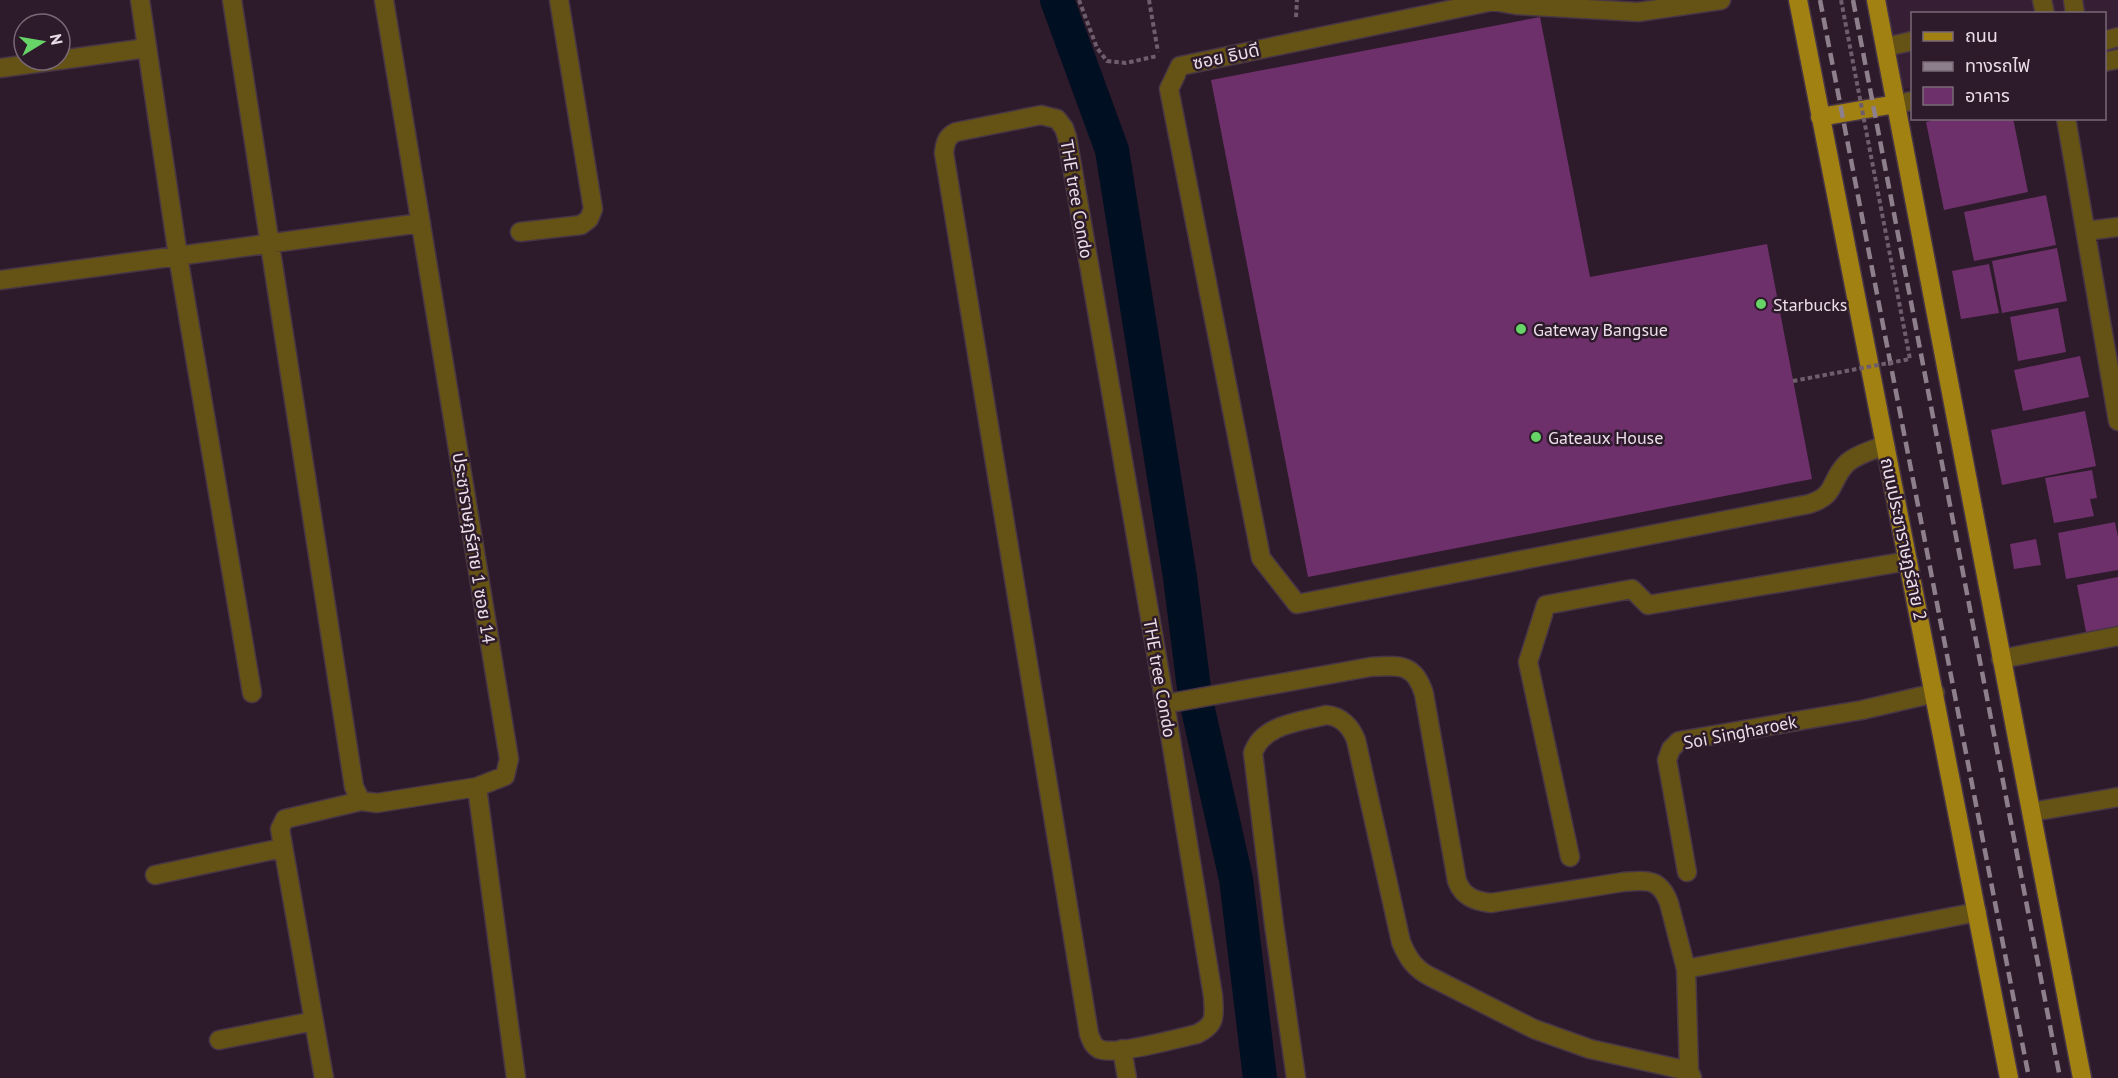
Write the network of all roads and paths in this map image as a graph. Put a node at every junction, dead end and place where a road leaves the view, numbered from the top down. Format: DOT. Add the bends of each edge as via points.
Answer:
graph roads {
  1 [pos="140,0"];
  2 [pos="232,0"];
  3 [pos="384,0"];
  4 [pos="560,0"];
  5 [pos="1149,0"];
  6 [pos="1721,0"];
  7 [pos="1798,0"];
  8 [pos="1841,0"];
  9 [pos="1876,0"];
  10 [pos="1911,42"];
  11 [pos="1886,47"];
  12 [pos="147,48"];
  13 [pos="1159,56"];
  14 [pos="72,58"];
  15 [pos="1904,103"];
  16 [pos="1820,117"];
  17 [pos="2066,120"];
  18 [pos="421,223"];
  19 [pos="2118,227"];
  20 [pos="2086,231"];
  21 [pos="520,232"];
  22 [pos="270,244"];
  23 [pos="178,256"];
  24 [pos="0,280"];
  25 [pos="1793,381"];
  26 [pos="2118,421"];
  27 [pos="1885,445"];
  28 [pos="1908,561"];
  29 [pos="2118,636"];
  30 [pos="2001,659"];
  31 [pos="252,693"];
  32 [pos="1935,693"];
  33 [pos="1165,704"];
  34 [pos="477,787"];
  35 [pos="2118,797"];
  36 [pos="361,801"];
  37 [pos="2032,812"];
  38 [pos="282,848"];
  39 [pos="1570,856"];
  40 [pos="1687,872"];
  41 [pos="155,875"];
  42 [pos="1977,912"];
  43 [pos="1686,969"];
  44 [pos="314,1021"];
  45 [pos="219,1040"];
  46 [pos="1122,1049"];
  47 [pos="1691,1075"];
  48 [pos="324,1078"];
  49 [pos="516,1078"];
  50 [pos="1127,1078"];
  51 [pos="1296,1078"];
  52 [pos="2009,1078"];
  53 [pos="2082,1078"];
  1 -- 12 [label="street"];
  2 -- 22 [label="street"];
  3 -- 18 [label="street, ประชาราษฎร์สาย 1 ซอย 14"];
  4 -- 21 [label="street" via="592,210 581,225"];
  5 -- 13 [label="path"];
  6 -- 27 [label="street, ซอย ธิบดี" via="1638,12 1493,1 1180,66 1169,89 1261,558 1297,604 1809,504 1828,495 1846,464"];
  7 -- 16 [label="main road, ถนนประชาราษฎร์สาย 2"];
  8 -- 25 [label="path, bridge" via="1910,359"];
  9 -- 11 [label="main road"];
  10 -- 11 [label="street"];
  11 -- 15 [label="main road"];
  12 -- 14 [label="street"];
  12 -- 23 [label="street"];
  15 -- 16 [label="main road"];
  15 -- 30 [label="main road"];
  16 -- 27 [label="main road, ถนนประชาราษฎร์สาย 2"];
  17 -- 20 [label="street"];
  18 -- 22 [label="street"];
  18 -- 34 [label="street, ประชาราษฎร์สาย 1 ซอย 14" via="509,759 505,776"];
  19 -- 20 [label="street"];
  20 -- 26 [label="street"];
  22 -- 23 [label="street"];
  22 -- 36 [label="street" via="352,775"];
  23 -- 24 [label="street"];
  23 -- 31 [label="street"];
  27 -- 28 [label="main road, ถนนประชาราษฎร์สาย 2"];
  28 -- 32 [label="main road, ถนนประชาราษฎร์สาย 2"];
  28 -- 39 [label="street" via="1648,605 1632,589 1546,605 1528,662"];
  29 -- 30 [label="street"];
  30 -- 37 [label="main road"];
  32 -- 40 [label="street, Soi Singharoek" via="1862,710 1679,741 1667,760"];
  32 -- 42 [label="main road, ถนนประชาราษฎร์สาย 2"];
  33 -- 43 [label="street" via="1370,667 1388,665 1410,670 1420,680 1425,694 1457,881 1465,894 1491,903 1623,882 1654,882 1670,903"];
  33 -- 46 [label="street, THE tree Condo" via="1214,1015 1211,1026 1197,1034"];
  33 -- 46 [label="street, THE tree Condo" via="1064,128 1057,119 1041,115 950,134 944,153 1089,1034 1098,1048"];
  34 -- 36 [label="street" via="376,803"];
  34 -- 49 [label="street"];
  35 -- 37 [label="street"];
  36 -- 38 [label="street" via="285,819 280,829"];
  37 -- 53 [label="main road"];
  38 -- 41 [label="street"];
  38 -- 44 [label="street"];
  42 -- 43 [label="street"];
  42 -- 52 [label="main road, ถนนประชาราษฎร์สาย 2"];
  43 -- 47 [label="street"];
  44 -- 45 [label="street"];
  44 -- 48 [label="street"];
  46 -- 50 [label="street"];
  47 -- 51 [label="street" via="1590,1049 1534,1029 1412,964 1401,942 1356,740 1348,724 1326,715 1264,734 1253,753"];
}
